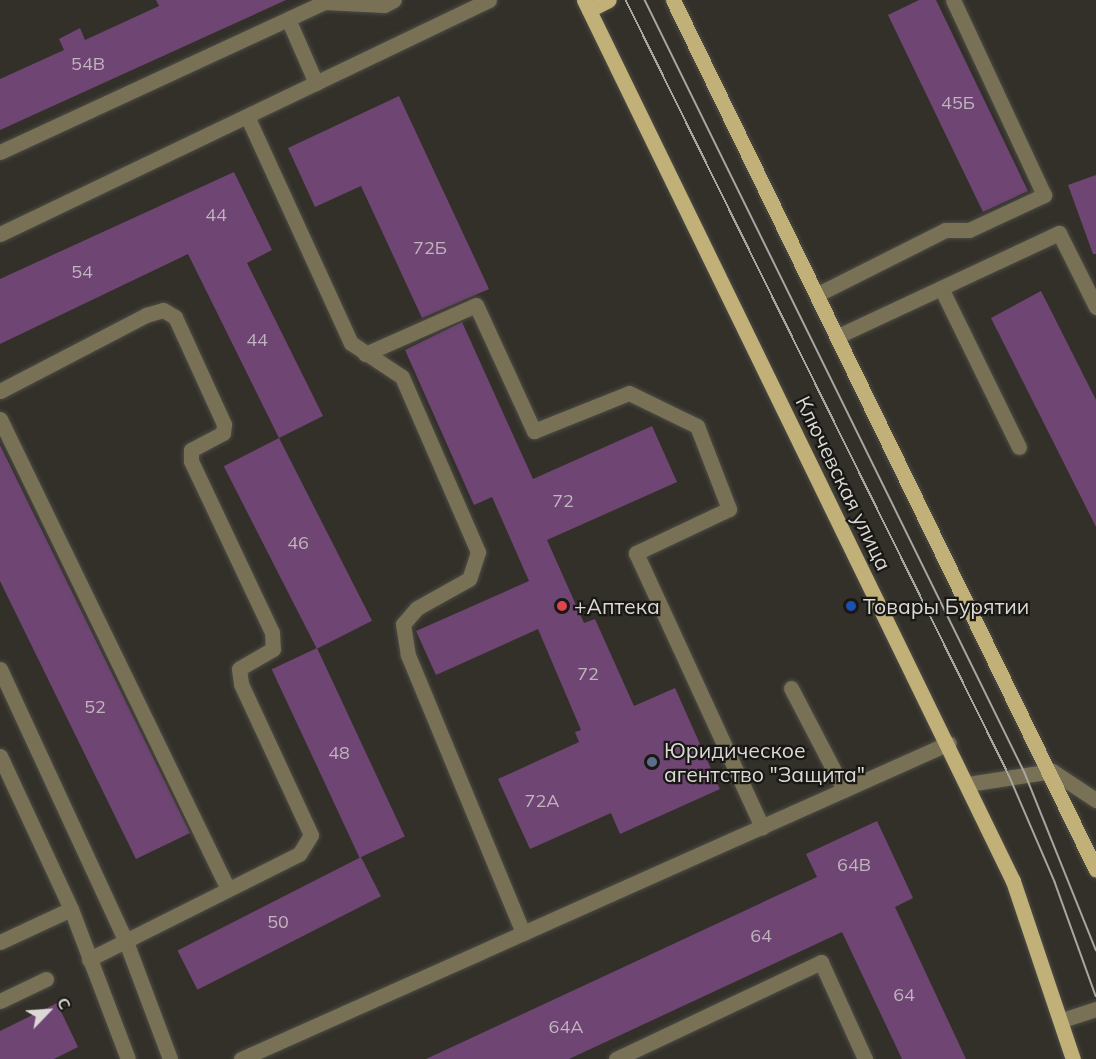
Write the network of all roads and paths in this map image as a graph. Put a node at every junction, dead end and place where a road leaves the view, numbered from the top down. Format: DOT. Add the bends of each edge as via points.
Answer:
graph roads {
  1 [pos="394,0"];
  2 [pos="489,0"];
  3 [pos="609,0"];
  4 [pos="673,0"];
  5 [pos="953,0"];
  6 [pos="587,5"];
  7 [pos="288,19"];
  8 [pos="316,82"];
  9 [pos="247,116"];
  10 [pos="0,152"];
  11 [pos="0,234"];
  12 [pos="941,288"];
  13 [pos="818,294"];
  14 [pos="1096,307"];
  15 [pos="838,336"];
  16 [pos="365,354"];
  17 [pos="0,391"];
  18 [pos="0,418"];
  19 [pos="1019,447"];
  20 [pos="0,669"];
  21 [pos="791,688"];
  22 [pos="5,691"];
  23 [pos="949,743"];
  24 [pos="0,756"];
  25 [pos="1052,771"];
  26 [pos="968,784"];
  27 [pos="844,790"];
  28 [pos="1096,800"];
  29 [pos="762,826"];
  30 [pos="1096,870"];
  31 [pos="228,889"];
  32 [pos="71,909"];
  33 [pos="523,933"];
  34 [pos="125,939"];
  35 [pos="0,942"];
  36 [pos="88,959"];
  37 [pos="46,979"];
  38 [pos="0,1001"];
  39 [pos="1096,1009"];
  40 [pos="1062,1020"];
  41 [pos="128,1059"];
  42 [pos="170,1059"];
  43 [pos="241,1059"];
  44 [pos="616,1059"];
  45 [pos="865,1059"];
  46 [pos="1073,1059"];
  1 -- 7 [label="street" via="384,5 324,2"];
  2 -- 8 [label="street"];
  3 -- 6 [label="main road"];
  4 -- 13 [label="main road"];
  5 -- 13 [label="street" via="1044,195 969,230 945,230"];
  6 -- 23 [label="main road, Ключевская улица"];
  7 -- 8 [label="street"];
  7 -- 10 [label="street"];
  8 -- 9 [label="street"];
  9 -- 11 [label="street"];
  9 -- 16 [label="street" via="351,343"];
  12 -- 14 [label="street" via="1059,232"];
  12 -- 15 [label="street"];
  12 -- 19 [label="street"];
  13 -- 15 [label="main road"];
  15 -- 25 [label="main road"];
  16 -- 29 [label="street" via="476,305 534,431 629,393 697,426 729,509 636,553"];
  16 -- 33 [label="street" via="402,377 478,552 469,579 417,608 403,624 408,655"];
  17 -- 31 [label="street" via="146,315 164,310 175,318 195,360 224,424 223,433 191,450 191,461 272,632 273,649 239,669 241,684 311,835 299,854"];
  18 -- 31 [label="street"];
  20 -- 22 [label="street"];
  21 -- 27 [label="street"];
  22 -- 34 [label="street"];
  23 -- 26 [label="main road, Ключевская улица"];
  23 -- 27 [label="street"];
  24 -- 32 [label="street"];
  25 -- 26 [label="street"];
  25 -- 28 [label="street"];
  25 -- 30 [label="main road"];
  26 -- 40 [label="main road, Ключевская улица" via="1013,880"];
  27 -- 29 [label="street"];
  29 -- 33 [label="street"];
  31 -- 34 [label="street"];
  32 -- 35 [label="street"];
  32 -- 36 [label="street"];
  33 -- 43 [label="street"];
  34 -- 36 [label="street"];
  34 -- 42 [label="street"];
  36 -- 41 [label="street"];
  37 -- 38 [label="street"];
  39 -- 40 [label="street"];
  40 -- 46 [label="main road, Ключевская улица"];
  44 -- 45 [label="street" via="821,962"];
}
